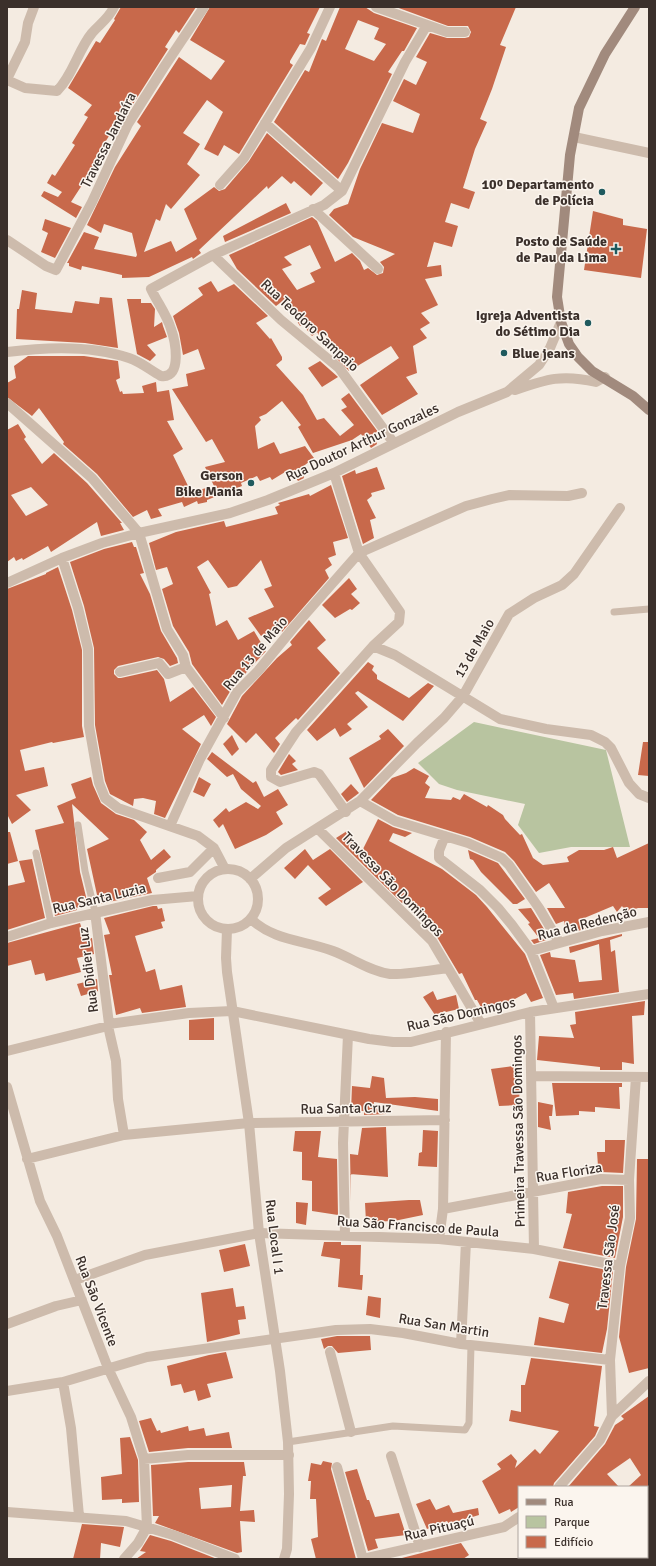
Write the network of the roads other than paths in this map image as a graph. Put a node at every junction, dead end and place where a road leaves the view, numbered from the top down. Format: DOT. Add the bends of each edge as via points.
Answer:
graph roads {
  1 [pos="34,7"];
  2 [pos="114,7"];
  3 [pos="204,7"];
  4 [pos="330,7"];
  5 [pos="376,7"];
  6 [pos="635,7"];
  7 [pos="427,25"];
  8 [pos="465,32"];
  9 [pos="7,80"];
  10 [pos="265,123"];
  11 [pos="574,137"];
  12 [pos="649,153"];
  13 [pos="220,185"];
  14 [pos="342,191"];
  15 [pos="313,209"];
  16 [pos="7,240"];
  17 [pos="213,255"];
  18 [pos="378,269"];
  19 [pos="561,322"];
  20 [pos="7,352"];
  21 [pos="605,377"];
  22 [pos="507,392"];
  23 [pos="7,403"];
  24 [pos="649,410"];
  25 [pos="393,442"];
  26 [pos="334,473"];
  27 [pos="582,493"];
  28 [pos="620,508"];
  29 [pos="139,533"];
  30 [pos="359,553"];
  31 [pos="62,558"];
  32 [pos="7,582"];
  33 [pos="649,609"];
  34 [pos="614,612"];
  35 [pos="373,646"];
  36 [pos="186,667"];
  37 [pos="120,672"];
  38 [pos="462,696"];
  39 [pos="224,718"];
  40 [pos="649,798"];
  41 [pos="360,801"];
  42 [pos="346,812"];
  43 [pos="78,825"];
  44 [pos="170,826"];
  45 [pos="318,829"];
  46 [pos="445,836"];
  47 [pos="214,848"];
  48 [pos="36,853"];
  49 [pos="225,870"];
  50 [pos="158,878"];
  51 [pos="250,879"];
  52 [pos="198,896"];
  53 [pos="95,912"];
  54 [pos="251,919"];
  55 [pos="649,922"];
  56 [pos="51,923"];
  57 [pos="227,929"];
  58 [pos="7,936"];
  59 [pos="559,942"];
  60 [pos="531,951"];
  61 [pos="448,968"];
  62 [pos="649,994"];
  63 [pos="554,1008"];
  64 [pos="232,1011"];
  65 [pos="530,1012"];
  66 [pos="481,1024"];
  67 [pos="109,1025"];
  68 [pos="446,1032"];
  69 [pos="348,1035"];
  70 [pos="7,1051"];
  71 [pos="531,1076"];
  72 [pos="636,1077"];
  73 [pos="649,1077"];
  74 [pos="7,1087"];
  75 [pos="445,1120"];
  76 [pos="343,1122"];
  77 [pos="249,1123"];
  78 [pos="124,1135"];
  79 [pos="27,1159"];
  80 [pos="629,1180"];
  81 [pos="533,1192"];
  82 [pos="443,1209"];
  83 [pos="259,1233"];
  84 [pos="345,1235"];
  85 [pos="439,1239"];
  86 [pos="466,1242"];
  87 [pos="534,1250"];
  88 [pos="620,1266"];
  89 [pos="75,1280"];
  90 [pos="82,1300"];
  91 [pos="7,1324"];
  92 [pos="275,1339"];
  93 [pos="466,1344"];
  94 [pos="330,1352"];
  95 [pos="610,1360"];
  96 [pos="108,1368"];
  97 [pos="649,1381"];
  98 [pos="63,1382"];
  99 [pos="7,1391"];
  100 [pos="612,1416"];
  101 [pos="351,1432"];
  102 [pos="288,1442"];
  103 [pos="288,1455"];
  104 [pos="392,1456"];
  105 [pos="144,1459"];
  106 [pos="337,1467"];
  107 [pos="560,1486"];
  108 [pos="7,1512"];
  109 [pos="79,1516"];
  110 [pos="518,1518"];
  111 [pos="147,1527"];
  112 [pos="420,1547"];
  113 [pos="287,1549"];
  114 [pos="403,1555"];
  115 [pos="124,1559"];
  116 [pos="235,1559"];
  117 [pos="284,1559"];
  118 [pos="289,1559"];
  119 [pos="363,1559"];
  1 -- 9 [label="street" via="25,42"];
  2 -- 9 [label="street" via="103,24 92,34 57,91 25,88"];
  3 -- 16 [label="street, Travessa Jandaíra" via="128,124 92,202 56,270"];
  4 -- 10 [label="street" via="311,48"];
  5 -- 7 [label="street"];
  6 -- 11 [label="main road" via="605,54 585,94"];
  7 -- 8 [label="street" via="447,32"];
  7 -- 14 [label="street" via="402,68"];
  10 -- 13 [label="street" via="244,158"];
  10 -- 14 [label="street"];
  11 -- 12 [label="street"];
  11 -- 19 [label="main road" via="558,270 557,297"];
  14 -- 15 [label="street" via="324,205"];
  15 -- 17 [label="street"];
  15 -- 18 [label="street"];
  17 -- 20 [label="street" via="151,289 171,328 176,349 174,369 167,376 113,353 64,349"];
  17 -- 25 [label="street, Rua Teodoro Sampaio" via="280,320 339,368"];
  19 -- 21 [label="main road" via="578,357 592,372"];
  19 -- 22 [label="street, Rua Doutor Arthur Gonzales" via="550,348 539,365"];
  21 -- 22 [label="street" via="596,382 557,377"];
  21 -- 24 [label="main road"];
  22 -- 25 [label="street, Rua Doutor Arthur Gonzales"];
  23 -- 29 [label="street" via="92,478"];
  25 -- 26 [label="street, Rua Doutor Arthur Gonzales"];
  26 -- 29 [label="street, Rua Doutor Arthur Gonzales" via="230,513"];
  26 -- 30 [label="street"];
  27 -- 30 [label="street, Rua 13 de Maio" via="568,496 509,495 492,499 466,506"];
  28 -- 38 [label="street, 13 de Maio" via="574,574 562,585 534,598 510,614"];
  29 -- 31 [label="street, Rua Doutor Arthur Gonzales"];
  29 -- 36 [label="street" via="162,616 183,655"];
  30 -- 35 [label="street" via="400,612 399,622"];
  30 -- 39 [label="street, Rua 13 de Maio" via="237,692"];
  31 -- 32 [label="street, Rua Doutor Arthur Gonzales"];
  31 -- 44 [label="street" via="88,649 88,726 99,783 105,798 118,808"];
  33 -- 34 [label="lane"];
  35 -- 38 [label="street" via="395,655"];
  35 -- 42 [label="street" via="296,732 271,770 271,778 280,782 314,772 319,774"];
  36 -- 37 [label="street" via="168,674 159,663"];
  36 -- 39 [label="street"];
  38 -- 40 [label="street" via="500,718 546,729 591,735 605,742 612,748 629,783 639,794"];
  38 -- 41 [label="street, 13 de Maio" via="444,718"];
  39 -- 44 [label="street, Rua 13 de Maio" via="200,758"];
  41 -- 42 [label="street, 13 de Maio"];
  41 -- 46 [label="street" via="396,821"];
  42 -- 45 [label="street, 13 de Maio"];
  43 -- 53 [label="lane"];
  44 -- 47 [label="street" via="198,836"];
  45 -- 51 [label="street, 13 de Maio" via="286,848"];
  45 -- 61 [label="street, Travessa São Domingos" via="421,929 432,941"];
  46 -- 59 [label="street" via="502,858 539,908"];
  46 -- 60 [label="street" via="439,858 480,890 498,908"];
  47 -- 49 [label="street"];
  47 -- 50 [label="street" via="190,872"];
  48 -- 56 [label="lane"];
  49 -- 51 [label="street" via="238,872"];
  49 -- 52 [label="street" via="209,876"];
  51 -- 54 [label="street" via="258,894 258,903"];
  52 -- 53 [label="street, Rua Santa Luzia" via="152,900"];
  52 -- 57 [label="street" via="204,917 214,925"];
  53 -- 56 [label="street, Rua Santa Luzia"];
  53 -- 67 [label="street, Rua Didier Luz"];
  54 -- 57 [label="street" via="240,927"];
  54 -- 61 [label="street" via="262,929 278,936 324,948 370,968 391,974"];
  55 -- 59 [label="street, Rua da Redenção"];
  56 -- 58 [label="street, Rua Santa Luzia"];
  57 -- 64 [label="street, Rua Local I 1" via="226,958"];
  59 -- 60 [label="street, Rua da Redenção"];
  60 -- 63 [label="street"];
  61 -- 66 [label="street, Travessa São Domingos"];
  62 -- 63 [label="street, Rua São Domingos"];
  63 -- 65 [label="street, Rua São Domingos"];
  64 -- 67 [label="street, Rua São Domingos" via="189,1013"];
  64 -- 69 [label="street, Rua São Domingos"];
  64 -- 77 [label="street, Rua Local I 1"];
  65 -- 66 [label="street, Rua São Domingos"];
  65 -- 71 [label="street, Primeira Travessa São Domingos"];
  66 -- 68 [label="street, Rua São Domingos"];
  67 -- 70 [label="street"];
  67 -- 78 [label="street, Rua Didier Luz" via="116,1061 118,1099"];
  68 -- 69 [label="street, Rua São Domingos" via="411,1042"];
  68 -- 75 [label="street"];
  69 -- 76 [label="street"];
  71 -- 72 [label="street"];
  71 -- 81 [label="street, Primeira Travessa São Domingos"];
  72 -- 73 [label="street"];
  72 -- 80 [label="street, Travessa São José"];
  74 -- 79 [label="street, Rua São Vicente"];
  75 -- 76 [label="street, Rua Santa Cruz"];
  75 -- 82 [label="street"];
  76 -- 77 [label="street, Rua Santa Cruz"];
  76 -- 84 [label="street"];
  77 -- 78 [label="street, Rua Santa Cruz"];
  77 -- 83 [label="street, Rua Local I 1"];
  78 -- 79 [label="street, Rua Santa Cruz"];
  79 -- 89 [label="street, Rua São Vicente" via="40,1201"];
  80 -- 81 [label="street, Rua Floriza" via="601,1179"];
  80 -- 88 [label="street, Travessa São José" via="630,1218"];
  81 -- 82 [label="street, Rua Floriza"];
  81 -- 87 [label="street, Primeira Travessa São Domingos"];
  82 -- 85 [label="street"];
  83 -- 84 [label="street, Rua São Francisco de Paula"];
  83 -- 89 [label="street, Rua São Francisco de Paula" via="145,1255"];
  83 -- 92 [label="street, Rua Local I 1"];
  84 -- 85 [label="street, Rua São Francisco de Paula"];
  85 -- 86 [label="street, Rua São Francisco de Paula"];
  86 -- 87 [label="street, Rua São Francisco de Paula"];
  86 -- 93 [label="street"];
  87 -- 88 [label="street, Rua São Francisco de Paula"];
  88 -- 95 [label="street, Travessa São José"];
  89 -- 90 [label="street, Rua São Vicente"];
  90 -- 91 [label="street"];
  90 -- 96 [label="street, Rua São Vicente"];
  92 -- 93 [label="street, Rua San Martin" via="336,1330 370,1329"];
  92 -- 96 [label="street, Rua San Martin" via="148,1357"];
  92 -- 102 [label="street, Rua Local I 1"];
  93 -- 95 [label="street, Rua San Martin"];
  93 -- 101 [label="lane" via="470,1418 468,1428 463,1430 393,1426"];
  94 -- 101 [label="street"];
  95 -- 100 [label="street, Travessa São José"];
  96 -- 98 [label="street, Rua San Martin"];
  96 -- 105 [label="street, Rua São Vicente" via="131,1417"];
  97 -- 100 [label="street"];
  98 -- 99 [label="street, Rua San Martin"];
  98 -- 109 [label="street" via="71,1428"];
  100 -- 107 [label="street" via="600,1440"];
  101 -- 102 [label="lane"];
  102 -- 103 [label="street, Rua Local I 1"];
  103 -- 105 [label="street"];
  103 -- 113 [label="street, Rua Local I 1"];
  104 -- 112 [label="street"];
  105 -- 111 [label="street, Rua São Vicente"];
  106 -- 119 [label="street"];
  108 -- 109 [label="street"];
  109 -- 111 [label="street" via="126,1521"];
  110 -- 112 [label="street, Rua Pituaçú" via="504,1527"];
  111 -- 115 [label="street" via="138,1543"];
  111 -- 116 [label="street"];
  112 -- 114 [label="street, Rua Pituaçú"];
  113 -- 117 [label="street, Rua Local I 1"];
  113 -- 118 [label="street, Rua Local I 1"];
  114 -- 119 [label="street, Rua Pituaçú"];
}
